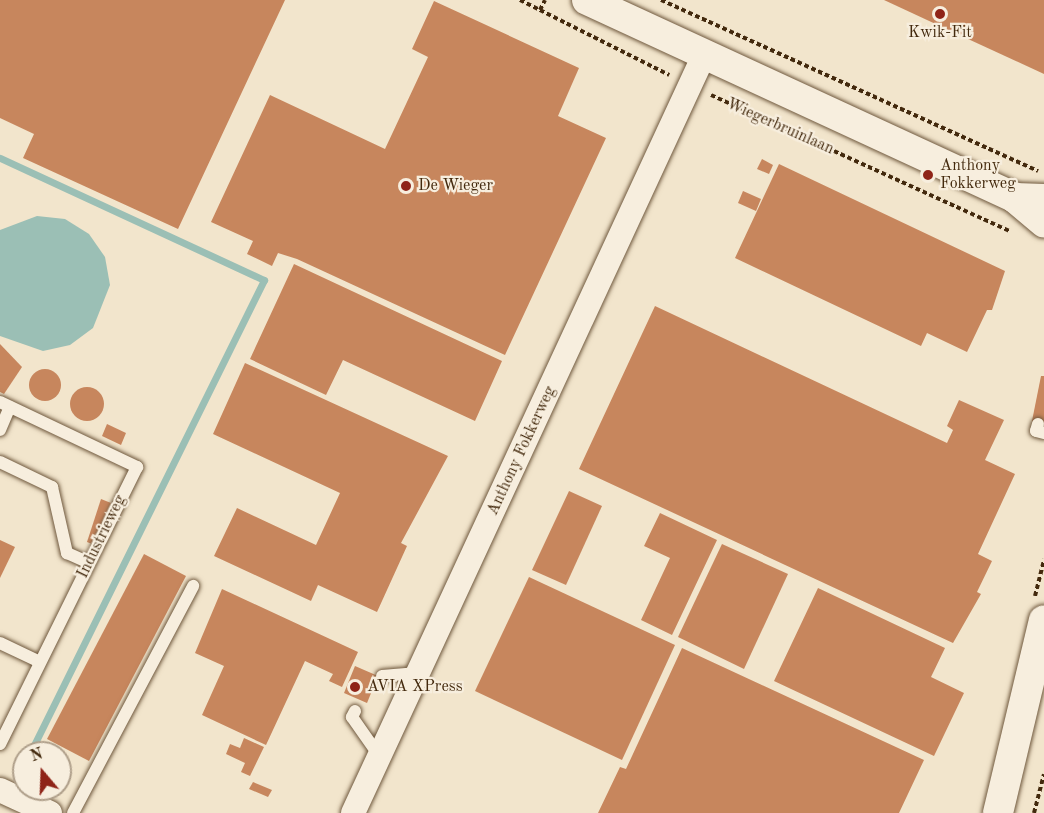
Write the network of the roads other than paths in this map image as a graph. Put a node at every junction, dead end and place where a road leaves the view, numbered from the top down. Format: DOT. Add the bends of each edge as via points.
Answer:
graph roads {
  1 [pos="587,0"];
  2 [pos="704,56"];
  3 [pos="1030,198"];
  4 [pos="1033,229"];
  5 [pos="5,404"];
  6 [pos="0,430"];
  7 [pos="0,462"];
  8 [pos="89,564"];
  9 [pos="193,586"];
  10 [pos="1044,620"];
  11 [pos="0,643"];
  12 [pos="40,662"];
  13 [pos="419,673"];
  14 [pos="382,676"];
  15 [pos="1044,694"];
  16 [pos="355,711"];
  17 [pos="0,744"];
  18 [pos="381,757"];
  19 [pos="0,790"];
  20 [pos="50,813"];
  21 [pos="74,813"];
  22 [pos="353,813"];
  23 [pos="998,813"];
  24 [pos="1015,813"];
  1 -- 2 [label="street, Wiegerbruinlaan"];
  2 -- 3 [label="street, Wiegerbruinlaan"];
  2 -- 13 [label="street, Anthony Fokkerweg"];
  3 -- 4 [label="street, Wiegerbruinlaan"];
  5 -- 6 [label="lane"];
  5 -- 8 [label="lane, Industrieweg" via="137,467"];
  7 -- 8 [label="lane" via="52,487 67,553"];
  8 -- 12 [label="lane, Industrieweg"];
  9 -- 21 [label="lane"];
  10 -- 23 [label="street"];
  11 -- 12 [label="lane"];
  12 -- 17 [label="lane, Industrieweg"];
  13 -- 14 [label="lane"];
  13 -- 18 [label="street, Anthony Fokkerweg"];
  15 -- 24 [label="street"];
  16 -- 18 [label="lane" via="352,717"];
  18 -- 22 [label="street, Anthony Fokkerweg"];
  19 -- 20 [label="street"];
}
